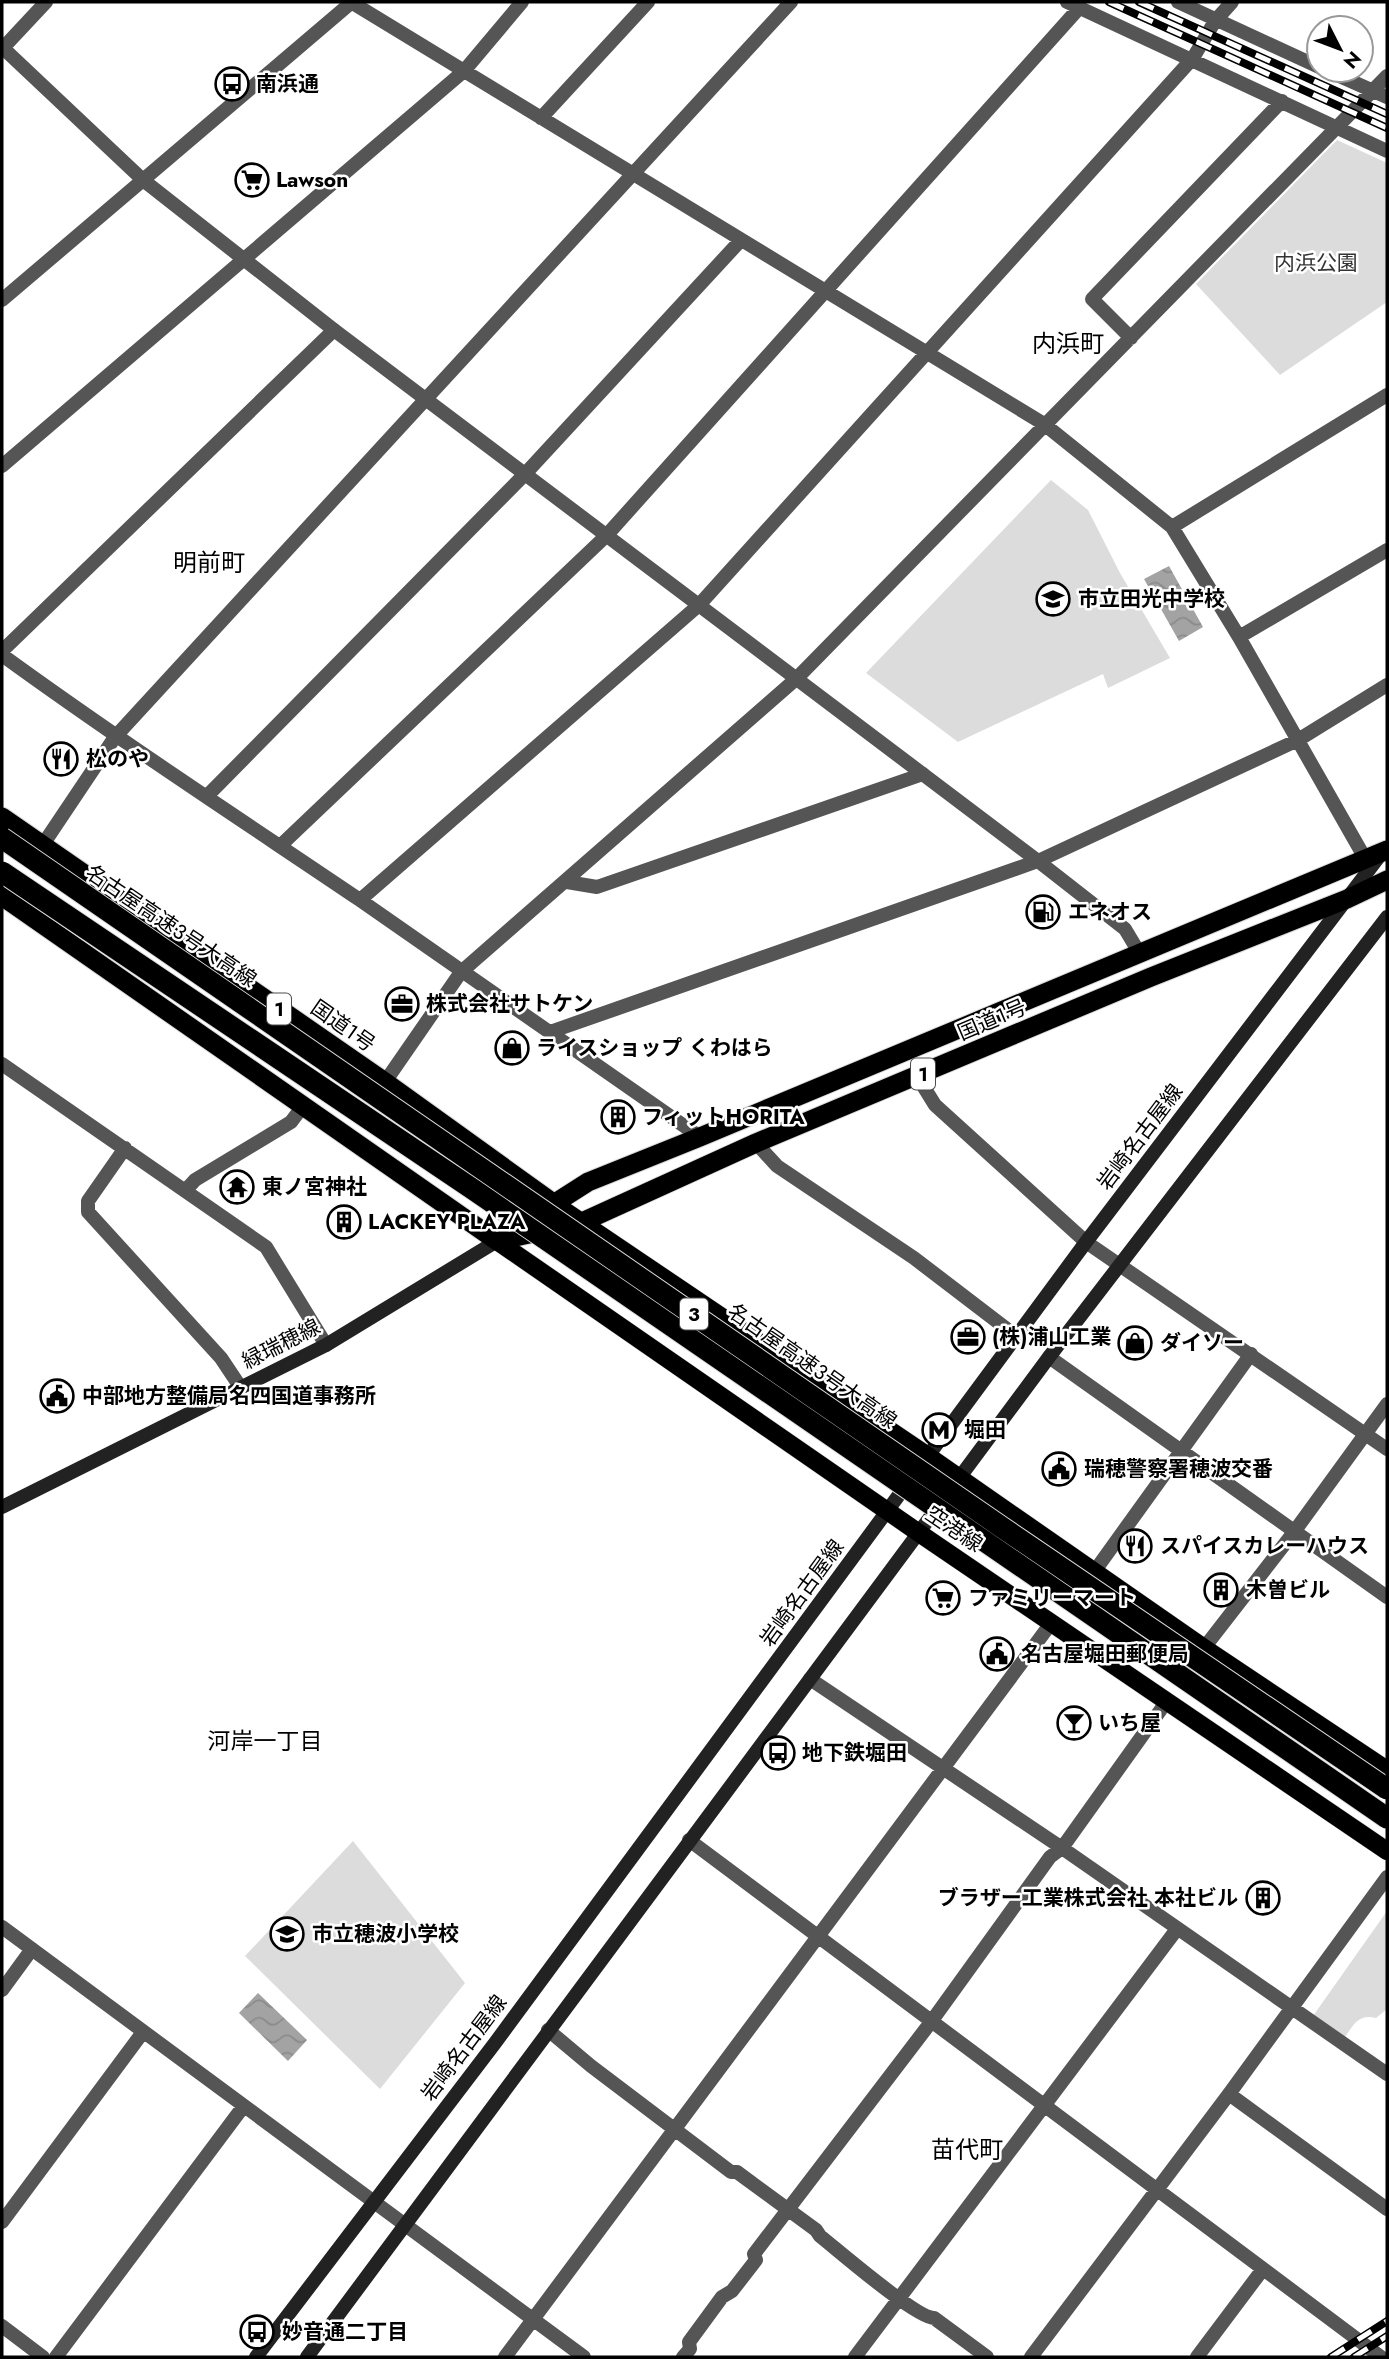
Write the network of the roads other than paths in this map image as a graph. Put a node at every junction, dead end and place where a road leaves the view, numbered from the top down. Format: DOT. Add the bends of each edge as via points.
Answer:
graph roads {
  1 [pos="46,2"];
  2 [pos="352,2"];
  3 [pos="522,2"];
  4 [pos="648,2"];
  5 [pos="791,2"];
  6 [pos="1178,2"];
  7 [pos="1232,2"];
  8 [pos="1073,5"];
  9 [pos="1215,21"];
  10 [pos="2,48"];
  11 [pos="1193,58"];
  12 [pos="1305,61"];
  13 [pos="464,71"];
  14 [pos="1387,76"];
  15 [pos="1357,84"];
  16 [pos="1372,91"];
  17 [pos="1387,97"];
  18 [pos="1282,101"];
  19 [pos="541,118"];
  20 [pos="1335,126"];
  21 [pos="1387,151"];
  22 [pos="634,174"];
  23 [pos="143,180"];
  24 [pos="741,240"];
  25 [pos="244,261"];
  26 [pos="825,291"];
  27 [pos="2,300"];
  28 [pos="334,330"];
  29 [pos="1131,338"];
  30 [pos="926,353"];
  31 [pos="1387,395"];
  32 [pos="427,399"];
  33 [pos="1044,424"];
  34 [pos="2,466"];
  35 [pos="525,474"];
  36 [pos="1172,527"];
  37 [pos="606,536"];
  38 [pos="1387,550"];
  39 [pos="699,605"];
  40 [pos="1239,637"];
  41 [pos="2,653"];
  42 [pos="796,679"];
  43 [pos="1387,685"];
  44 [pos="115,737"];
  45 [pos="1298,740"];
  46 [pos="923,774"];
  47 [pos="207,796"];
  48 [pos="2,817"];
  49 [pos="2,838"];
  50 [pos="42,846"];
  51 [pos="280,846"];
  52 [pos="1381,853"];
  53 [pos="1038,861"];
  54 [pos="2,872"];
  55 [pos="1387,880"];
  56 [pos="567,882"];
  57 [pos="1347,899"];
  58 [pos="3,900"];
  59 [pos="360,900"];
  60 [pos="1387,917"];
  61 [pos="1140,954"];
  62 [pos="461,972"];
  63 [pos="550,1032"];
  64 [pos="2,1064"];
  65 [pos="917,1076"];
  66 [pos="385,1082"];
  67 [pos="303,1106"];
  68 [pos="700,1137"];
  69 [pos="756,1143"];
  70 [pos="125,1148"];
  71 [pos="186,1190"];
  72 [pos="553,1203"];
  73 [pos="580,1223"];
  74 [pos="497,1241"];
  75 [pos="1086,1242"];
  76 [pos="1119,1264"];
  77 [pos="1016,1336"];
  78 [pos="326,1345"];
  79 [pos="1251,1354"];
  80 [pos="1048,1357"];
  81 [pos="242,1388"];
  82 [pos="1387,1405"];
  83 [pos="1366,1434"];
  84 [pos="1387,1449"];
  85 [pos="1182,1450"];
  86 [pos="928,1456"];
  87 [pos="959,1479"];
  88 [pos="2,1507"];
  89 [pos="887,1511"];
  90 [pos="1294,1532"];
  91 [pos="919,1533"];
  92 [pos="1094,1572"];
  93 [pos="1387,1597"];
  94 [pos="1052,1622"];
  95 [pos="1203,1648"];
  96 [pos="810,1679"];
  97 [pos="1167,1701"];
  98 [pos="944,1768"];
  99 [pos="1387,1770"];
  100 [pos="1387,1790"];
  101 [pos="1387,1818"];
  102 [pos="689,1840"];
  103 [pos="1062,1848"];
  104 [pos="1387,1851"];
  105 [pos="1387,1877"];
  106 [pos="2,1927"];
  107 [pos="1177,1928"];
  108 [pos="818,1937"];
  109 [pos="32,1949"];
  110 [pos="2,1990"];
  111 [pos="1293,2007"];
  112 [pos="931,2022"];
  113 [pos="548,2030"];
  114 [pos="143,2032"];
  115 [pos="1387,2074"];
  116 [pos="1229,2094"];
  117 [pos="1045,2104"];
  118 [pos="243,2107"];
  119 [pos="675,2130"];
  120 [pos="1156,2190"];
  121 [pos="374,2204"];
  122 [pos="787,2208"];
  123 [pos="1387,2210"];
  124 [pos="2,2222"];
  125 [pos="404,2225"];
  126 [pos="1263,2269"];
  127 [pos="900,2298"];
  128 [pos="534,2319"];
  129 [pos="2,2326"];
  130 [pos="1384,2356"];
  131 [pos="43,2357"];
  132 [pos="56,2357"];
  133 [pos="256,2357"];
  134 [pos="307,2357"];
  135 [pos="505,2357"];
  136 [pos="584,2357"];
  137 [pos="683,2357"];
  138 [pos="855,2357"];
  139 [pos="987,2357"];
  140 [pos="1031,2357"];
  141 [pos="1197,2357"];
  1 -- 10 [label="street"];
  2 -- 13 [label="street"];
  2 -- 23 [label="street"];
  3 -- 13 [label="street"];
  4 -- 19 [label="street"];
  5 -- 22 [label="street"];
  6 -- 9 [label="street"];
  7 -- 9 [label="street"];
  8 -- 11 [label="street"];
  8 -- 26 [label="street"];
  9 -- 11 [label="street"];
  9 -- 12 [label="street"];
  10 -- 23 [label="street"];
  11 -- 18 [label="street"];
  11 -- 30 [label="street"];
  13 -- 19 [label="street"];
  13 -- 25 [label="street"];
  14 -- 16 [label="street"];
  15 -- 16 [label="street"];
  16 -- 17 [label="street"];
  16 -- 20 [label="street"];
  18 -- 20 [label="street"];
  18 -- 29 [label="street" via="1092,299"];
  19 -- 22 [label="street"];
  20 -- 21 [label="street"];
  20 -- 29 [label="street"];
  22 -- 24 [label="street"];
  22 -- 32 [label="street"];
  23 -- 25 [label="street"];
  23 -- 27 [label="street"];
  24 -- 26 [label="street"];
  24 -- 35 [label="street"];
  25 -- 28 [label="street"];
  25 -- 34 [label="street"];
  26 -- 30 [label="street"];
  26 -- 37 [label="street"];
  28 -- 32 [label="street"];
  28 -- 41 [label="street"];
  29 -- 33 [label="street"];
  30 -- 33 [label="street"];
  30 -- 39 [label="street"];
  31 -- 36 [label="street"];
  32 -- 35 [label="street"];
  32 -- 44 [label="street"];
  33 -- 36 [label="street"];
  33 -- 42 [label="street"];
  35 -- 37 [label="street"];
  35 -- 47 [label="street"];
  36 -- 40 [label="street"];
  37 -- 39 [label="street"];
  37 -- 51 [label="street"];
  38 -- 40 [label="street"];
  39 -- 42 [label="street"];
  39 -- 59 [label="street"];
  40 -- 45 [label="street"];
  41 -- 44 [label="street"];
  42 -- 46 [label="street"];
  42 -- 56 [label="street"];
  43 -- 45 [label="street"];
  44 -- 47 [label="street"];
  44 -- 50 [label="street"];
  45 -- 52 [label="street"];
  45 -- 53 [label="street"];
  46 -- 53 [label="street"];
  46 -- 56 [label="street" via="597,887"];
  47 -- 51 [label="street"];
  48 -- 50 [label="highway, 国道1号 / 1"];
  49 -- 100 [label="highway, 名古屋高速3号大高線 / 3, bridge"];
  50 -- 66 [label="highway, 国道1号 / 1"];
  51 -- 59 [label="street"];
  52 -- 57 [label="main road, 岩崎名古屋線"];
  52 -- 61 [label="highway, 国道1号 / 1"];
  53 -- 61 [label="street" via="1125,929"];
  53 -- 63 [label="street"];
  54 -- 101 [label="highway, 3, bridge" via="474,1190"];
  55 -- 57 [label="highway, 国道1号 / 1"];
  56 -- 62 [label="street"];
  57 -- 65 [label="highway, 国道1号 / 1"];
  57 -- 75 [label="main road, 岩崎名古屋線"];
  58 -- 67 [label="highway"];
  59 -- 62 [label="street"];
  60 -- 76 [label="main road"];
  61 -- 68 [label="highway, 国道1号 / 1"];
  62 -- 63 [label="street"];
  62 -- 66 [label="street"];
  63 -- 68 [label="street"];
  64 -- 70 [label="street"];
  65 -- 69 [label="highway, 国道1号 / 1"];
  65 -- 75 [label="street" via="935,1105"];
  66 -- 72 [label="highway, 国道1号 / 1"];
  67 -- 71 [label="street" via="291,1122 195,1180"];
  67 -- 74 [label="highway"];
  68 -- 72 [label="highway, 国道1号 / 1" via="588,1182"];
  69 -- 73 [label="highway, 国道1号 / 1"];
  69 -- 77 [label="street" via="777,1166 914,1258"];
  70 -- 71 [label="street"];
  70 -- 81 [label="street" via="88,1201 88,1212 221,1358"];
  71 -- 78 [label="street" via="266,1247"];
  72 -- 73 [label="main road, 空港線"];
  72 -- 74 [label="highway, 国道1号 / 1"];
  73 -- 74 [label="highway, 国道1号 / 1"];
  73 -- 86 [label="main road, 空港線"];
  74 -- 78 [label="main road, 緑瑞穂線"];
  74 -- 89 [label="main road, 空港線"];
  75 -- 76 [label="street"];
  75 -- 77 [label="main road, 岩崎名古屋線"];
  76 -- 79 [label="street"];
  76 -- 80 [label="main road"];
  77 -- 86 [label="main road, 岩崎名古屋線"];
  78 -- 81 [label="main road, 緑瑞穂線"];
  79 -- 83 [label="street"];
  79 -- 85 [label="street"];
  80 -- 85 [label="street"];
  80 -- 87 [label="main road"];
  81 -- 88 [label="main road, 緑瑞穂線"];
  82 -- 83 [label="street"];
  83 -- 84 [label="street"];
  83 -- 90 [label="street"];
  85 -- 90 [label="street"];
  85 -- 92 [label="street"];
  86 -- 87 [label="main road, 空港線"];
  86 -- 89 [label="main road, 岩崎名古屋線"];
  87 -- 91 [label="main road"];
  87 -- 92 [label="main road, 空港線"];
  89 -- 91 [label="main road, 空港線"];
  89 -- 121 [label="main road, 岩崎名古屋線"];
  90 -- 93 [label="street"];
  90 -- 95 [label="street"];
  91 -- 94 [label="main road, 空港線"];
  91 -- 96 [label="main road"];
  92 -- 95 [label="main road, 空港線"];
  94 -- 97 [label="main road, 空港線"];
  94 -- 98 [label="street"];
  95 -- 99 [label="main road, 空港線"];
  96 -- 98 [label="street"];
  96 -- 102 [label="main road"];
  97 -- 103 [label="street"];
  97 -- 104 [label="main road, 空港線"];
  98 -- 103 [label="street"];
  98 -- 108 [label="street"];
  102 -- 108 [label="street"];
  102 -- 113 [label="main road"];
  103 -- 107 [label="street"];
  103 -- 112 [label="street" via="1050,1857"];
  105 -- 111 [label="street"];
  106 -- 109 [label="street"];
  107 -- 111 [label="street"];
  107 -- 117 [label="street"];
  108 -- 112 [label="street"];
  108 -- 119 [label="street"];
  109 -- 110 [label="street"];
  109 -- 114 [label="street"];
  111 -- 115 [label="street"];
  111 -- 116 [label="street"];
  112 -- 117 [label="street"];
  112 -- 122 [label="street"];
  113 -- 119 [label="street"];
  113 -- 125 [label="main road"];
  114 -- 118 [label="street"];
  114 -- 124 [label="street"];
  116 -- 120 [label="street"];
  116 -- 123 [label="street"];
  117 -- 120 [label="street"];
  117 -- 127 [label="street"];
  118 -- 121 [label="street"];
  118 -- 132 [label="street"];
  119 -- 122 [label="street"];
  119 -- 128 [label="street"];
  120 -- 126 [label="street"];
  120 -- 140 [label="street"];
  121 -- 125 [label="street"];
  121 -- 133 [label="main road, 岩崎名古屋線"];
  122 -- 127 [label="street"];
  122 -- 137 [label="street" via="754,2254 757,2260 722,2297"];
  125 -- 128 [label="street"];
  125 -- 134 [label="main road"];
  126 -- 130 [label="street"];
  126 -- 141 [label="street"];
  127 -- 138 [label="street"];
  127 -- 139 [label="street"];
  128 -- 135 [label="street"];
  128 -- 136 [label="street"];
  129 -- 131 [label="street"];
}
